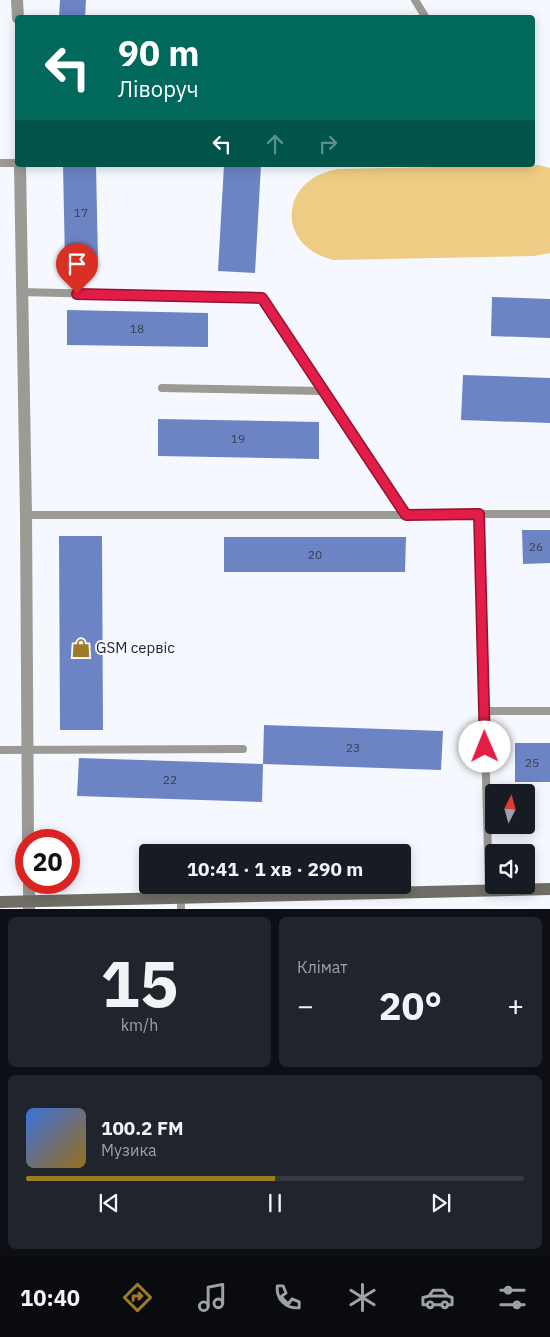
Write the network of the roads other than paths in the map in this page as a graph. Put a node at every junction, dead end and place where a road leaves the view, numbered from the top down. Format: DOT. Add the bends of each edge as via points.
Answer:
graph roads {
  1 [pos="17,0"];
  2 [pos="415,0"];
  3 [pos="18,15"];
  4 [pos="424,15"];
  5 [pos="0,163"];
  6 [pos="15,164"];
  7 [pos="18,167"];
  8 [pos="21,292"];
  9 [pos="162,388"];
  10 [pos="323,391"];
  11 [pos="479,514"];
  12 [pos="550,514"];
  13 [pos="26,515"];
  14 [pos="406,515"];
  15 [pos="484,711"];
  16 [pos="550,711"];
  17 [pos="243,749"];
  18 [pos="0,750"];
  19 [pos="27,750"];
  20 [pos="28,829"];
  21 [pos="488,844"];
  22 [pos="535,889"];
  23 [pos="550,889"];
  24 [pos="485,891"];
  25 [pos="0,902"];
  26 [pos="181,904"];
  27 [pos="29,906"];
  1 -- 3 [label="street"];
  2 -- 4 [label="lane"];
  5 -- 6 [label="lane"];
  7 -- 8 [label="street"];
  8 -- 10 [label="lane" via="262,298"];
  8 -- 13 [label="street"];
  9 -- 10 [label="lane"];
  10 -- 14 [label="lane"];
  11 -- 12 [label="lane"];
  11 -- 14 [label="lane"];
  11 -- 15 [label="lane"];
  13 -- 14 [label="lane"];
  13 -- 19 [label="street"];
  15 -- 16 [label="lane"];
  15 -- 21 [label="lane"];
  17 -- 19 [label="lane"];
  18 -- 19 [label="lane"];
  19 -- 20 [label="street"];
  22 -- 23 [label="street"];
  24 -- 26 [label="street"];
  25 -- 27 [label="street"];
  26 -- 27 [label="street"];
}
